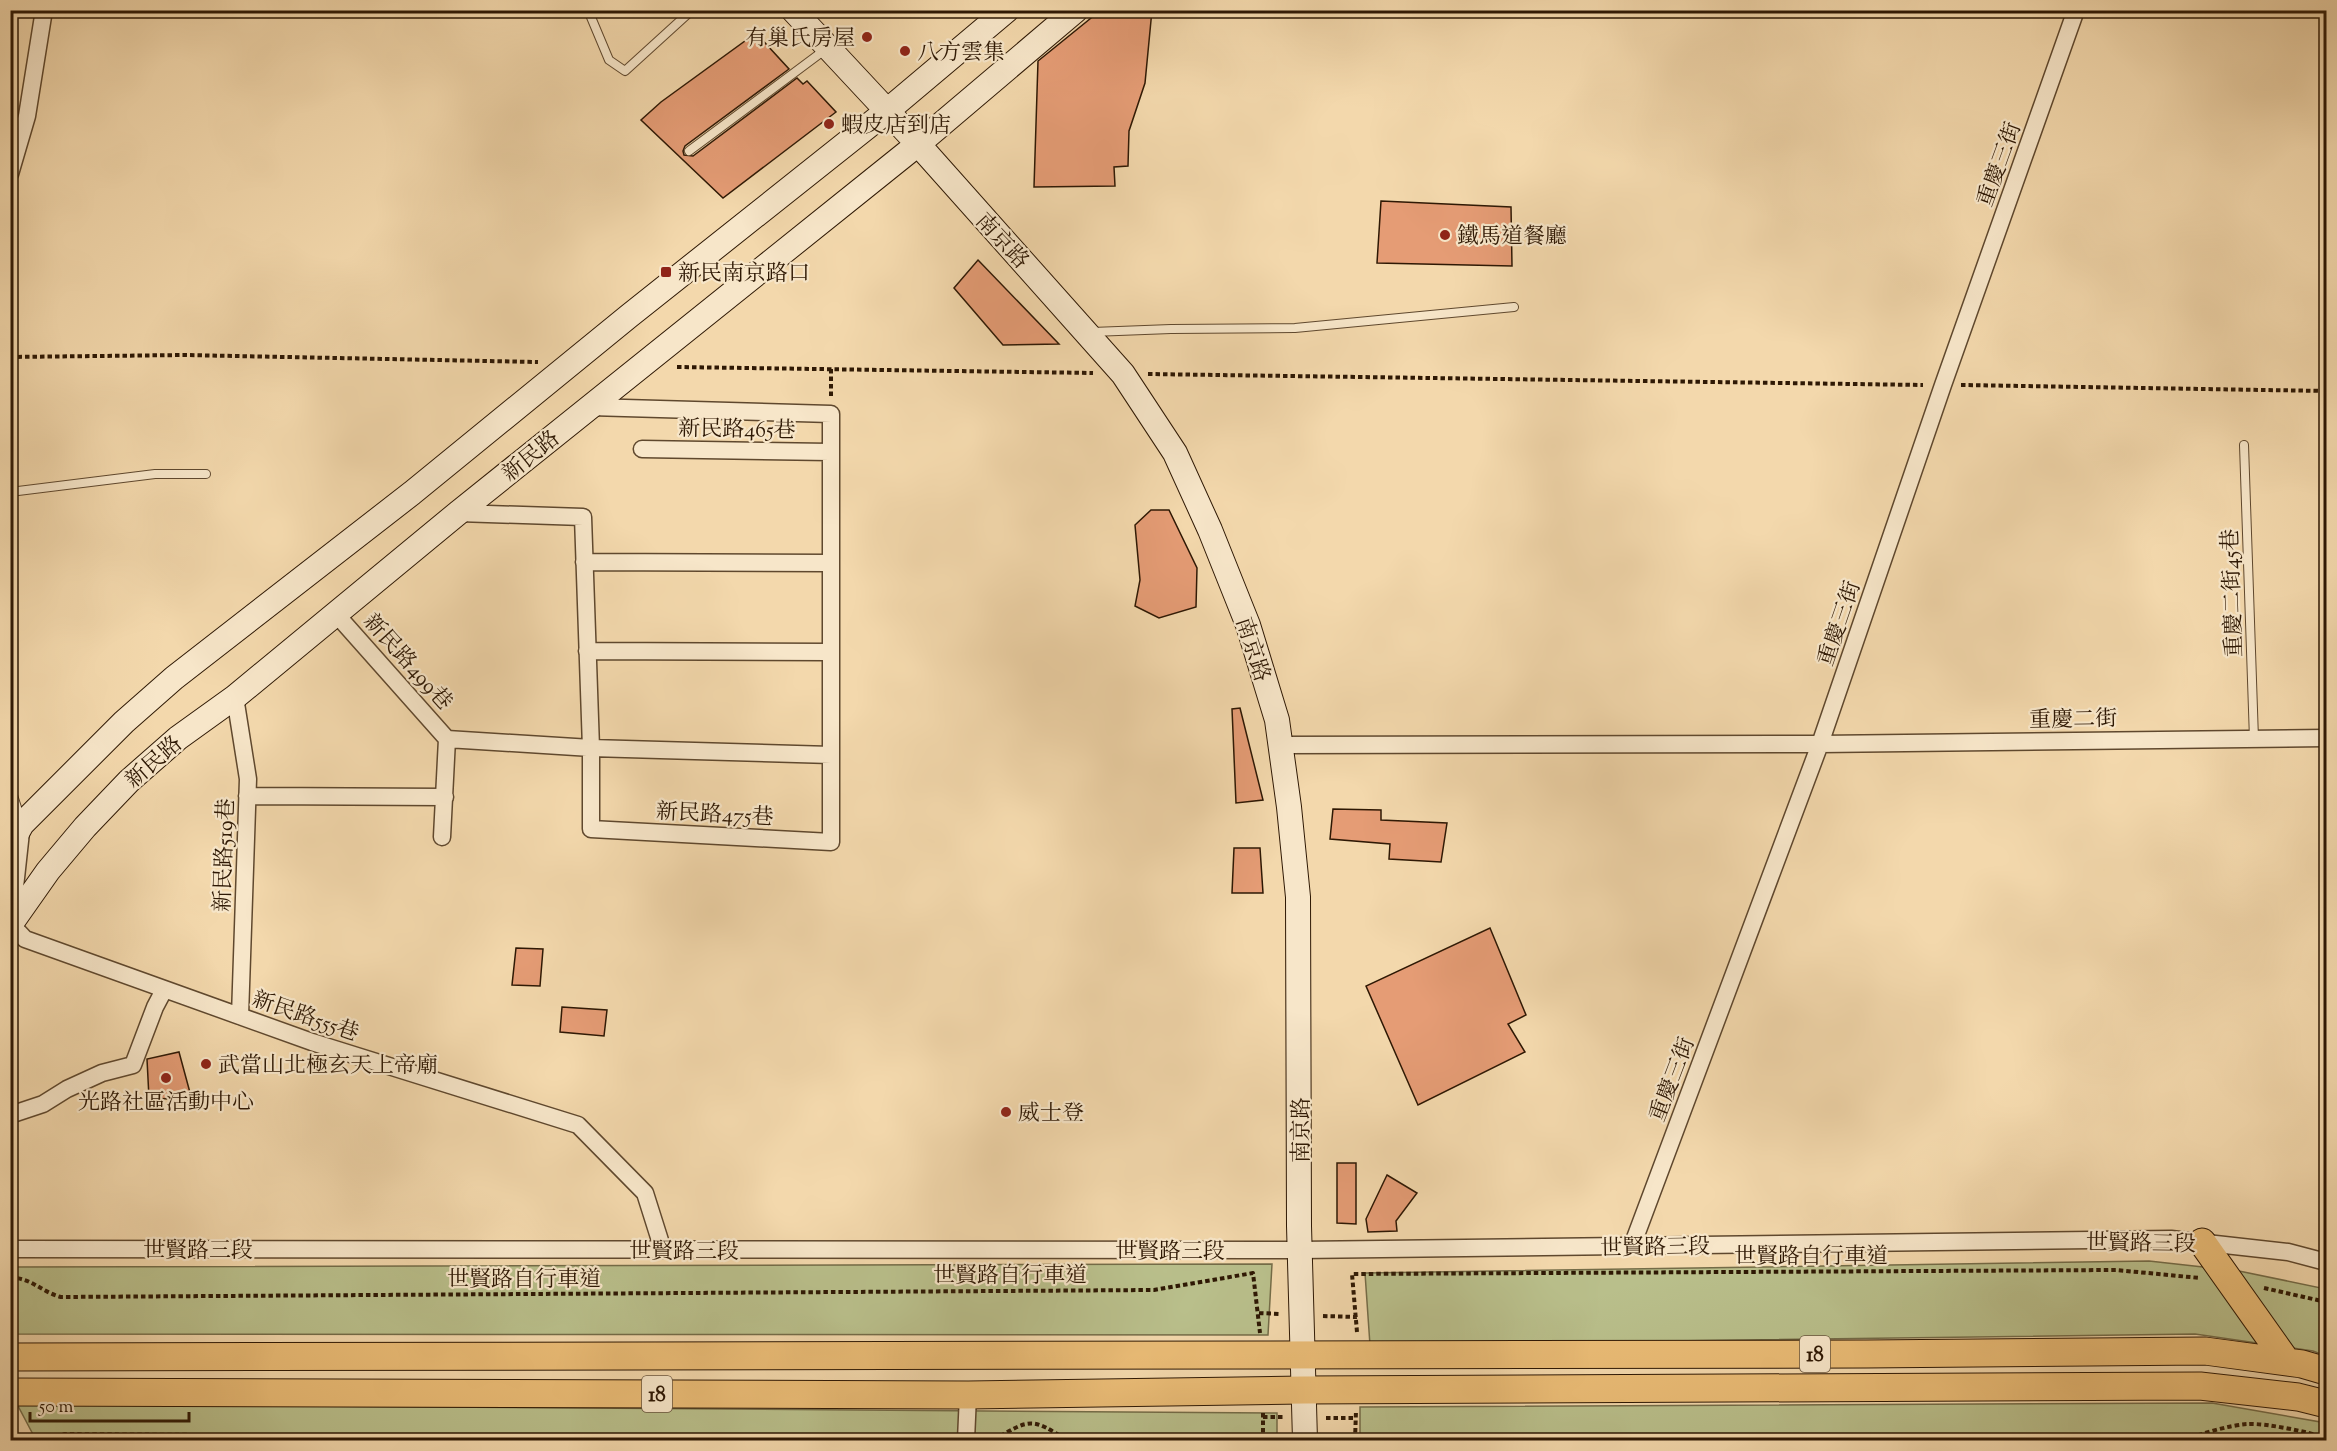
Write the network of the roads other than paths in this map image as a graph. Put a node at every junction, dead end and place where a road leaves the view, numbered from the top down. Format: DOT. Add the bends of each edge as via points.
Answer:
graph roads {
  1 [pos="44,10"];
  2 [pos="588,10"];
  3 [pos="692,10"];
  4 [pos="793,10"];
  5 [pos="1007,10"];
  6 [pos="1076,10"];
  7 [pos="2076,10"];
  8 [pos="828,48"];
  9 [pos="888,111"];
  10 [pos="918,144"];
  11 [pos="689,152"];
  12 [pos="10,174"];
  13 [pos="1514,307"];
  14 [pos="1084,333"];
  15 [pos="590,407"];
  16 [pos="2244,445"];
  17 [pos="642,449"];
  18 [pos="830,452"];
  19 [pos="206,474"];
  20 [pos="10,492"];
  21 [pos="458,513"];
  22 [pos="584,562"];
  23 [pos="830,563"];
  24 [pos="336,614"];
  25 [pos="587,651"];
  26 [pos="830,652"];
  27 [pos="235,697"];
  28 [pos="2326,738"];
  29 [pos="447,739"];
  30 [pos="2254,739"];
  31 [pos="1820,744"];
  32 [pos="1280,745"];
  33 [pos="591,748"];
  34 [pos="831,755"];
  35 [pos="10,786"];
  36 [pos="247,796"];
  37 [pos="445,797"];
  38 [pos="22,824"];
  39 [pos="442,837"];
  40 [pos="10,845"];
  41 [pos="11,925"];
  42 [pos="164,990"];
  43 [pos="240,1016"];
  44 [pos="10,1115"];
  45 [pos="2202,1242"];
  46 [pos="1632,1246"];
  47 [pos="10,1249"];
  48 [pos="663,1250"];
  49 [pos="1300,1250"];
  50 [pos="2326,1262"];
  51 [pos="1302,1355"];
  52 [pos="10,1357"];
  53 [pos="2287,1362"];
  54 [pos="2326,1371"];
  55 [pos="1303,1390"];
  56 [pos="10,1392"];
  57 [pos="968,1395"];
  58 [pos="2326,1404"];
  59 [pos="966,1440"];
  60 [pos="1305,1440"];
  1 -- 12 [label="street" via="27,116"];
  2 -- 3 [label="lane" via="609,60 625,71"];
  4 -- 8 [label="street, 南京路"];
  5 -- 9 [label="street, 新民路"];
  6 -- 10 [label="street, 新民路"];
  7 -- 31 [label="street, 重慶三街"];
  8 -- 9 [label="street, 南京路"];
  8 -- 11 [label="lane"];
  9 -- 10 [label="street, 南京路"];
  9 -- 38 [label="street, 新民路" via="412,493 174,678"];
  10 -- 14 [label="street, 南京路"];
  10 -- 15 [label="street, 新民路"];
  13 -- 14 [label="lane" via="1295,328"];
  14 -- 32 [label="street, 南京路" via="1123,374 1175,453 1248,625 1277,720"];
  15 -- 18 [label="street, 新民路475巷" via="831,414"];
  15 -- 21 [label="street, 新民路"];
  16 -- 30 [label="lane, 重慶二街45巷"];
  17 -- 18 [label="street, 新民路465巷"];
  18 -- 23 [label="street, 新民路475巷"];
  19 -- 20 [label="lane" via="155,474"];
  21 -- 22 [label="street, 新民路475巷" via="583,517"];
  21 -- 24 [label="street, 新民路"];
  22 -- 23 [label="street"];
  22 -- 25 [label="street, 新民路475巷"];
  23 -- 26 [label="street, 新民路475巷"];
  24 -- 27 [label="street, 新民路"];
  24 -- 29 [label="street, 新民路499巷"];
  25 -- 26 [label="street"];
  25 -- 33 [label="street, 新民路475巷"];
  26 -- 34 [label="street, 新民路475巷"];
  27 -- 36 [label="street, 新民路519巷" via="248,779"];
  27 -- 41 [label="street, 新民路" via="178,738 129,781 48,871"];
  28 -- 30 [label="street, 重慶二街"];
  29 -- 33 [label="street"];
  29 -- 37 [label="street"];
  30 -- 31 [label="street, 重慶二街"];
  31 -- 32 [label="street, 重慶二街"];
  31 -- 46 [label="street, 重慶三街"];
  32 -- 49 [label="street, 南京路" via="1298,897"];
  33 -- 34 [label="street"];
  33 -- 34 [label="street, 新民路475巷" via="591,829 831,842"];
  35 -- 38 [label="lane"];
  36 -- 37 [label="street"];
  36 -- 43 [label="street, 新民路519巷"];
  37 -- 39 [label="street"];
  38 -- 40 [label="street, 新民路"];
  38 -- 41 [label="street"];
  41 -- 42 [label="street, 新民路555巷" via="25,939"];
  42 -- 43 [label="street, 新民路555巷"];
  42 -- 44 [label="street" via="133,1065 102,1073 43,1104"];
  43 -- 48 [label="street, 新民路555巷" via="578,1125 645,1193"];
  45 -- 46 [label="street, 世賢路三段" via="2172,1239"];
  45 -- 50 [label="street, 世賢路三段" via="2288,1252"];
  45 -- 53 [label="main road"];
  46 -- 49 [label="street, 世賢路三段"];
  47 -- 48 [label="street, 世賢路三段"];
  48 -- 49 [label="street, 世賢路三段"];
  49 -- 51 [label="street, 南京路"];
  51 -- 52 [label="main road, 18"];
  51 -- 53 [label="main road, 18" via="2205,1351"];
  51 -- 55 [label="street, 南京路"];
  53 -- 54 [label="main road, 18"];
  55 -- 57 [label="main road, 18"];
  55 -- 58 [label="main road, 18" via="2200,1386"];
  55 -- 60 [label="street, 南京路"];
  56 -- 57 [label="main road, 18"];
  57 -- 59 [label="street"];
}
